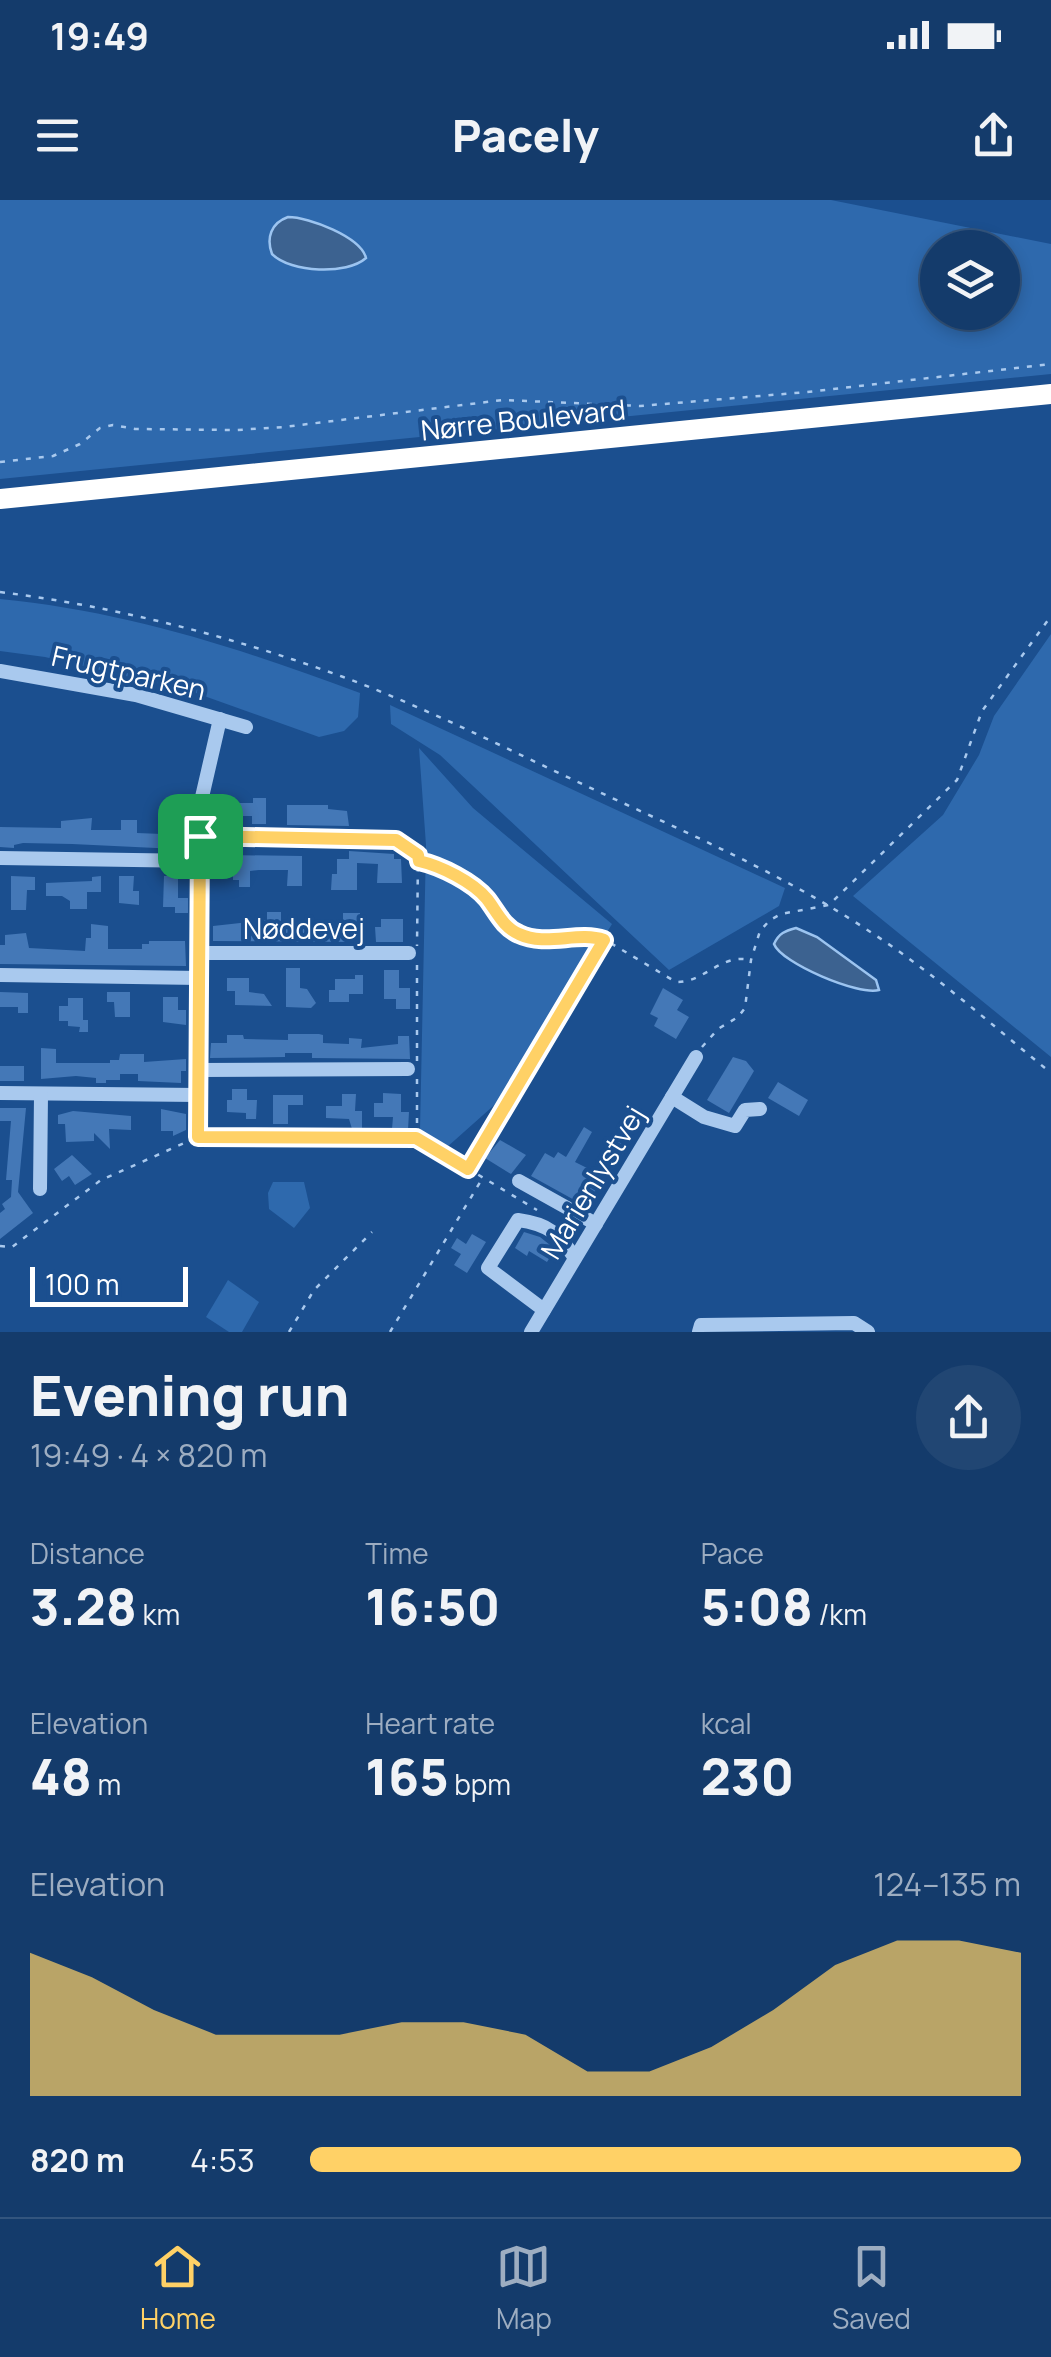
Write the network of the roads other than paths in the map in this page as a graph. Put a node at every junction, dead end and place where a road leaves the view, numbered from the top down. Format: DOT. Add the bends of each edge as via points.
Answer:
graph roads {
  1 [pos="1051,394"];
  2 [pos="0,499"];
  3 [pos="0,670"];
  4 [pos="220,719"];
  5 [pos="246,727"];
  6 [pos="200,836"];
  7 [pos="374,837"];
  8 [pos="0,858"];
  9 [pos="200,861"];
  10 [pos="409,952"];
  11 [pos="199,953"];
  12 [pos="0,975"];
  13 [pos="199,978"];
  14 [pos="696,1057"];
  15 [pos="408,1069"];
  16 [pos="199,1070"];
  17 [pos="0,1093"];
  18 [pos="41,1094"];
  19 [pos="672,1098"];
  20 [pos="760,1109"];
  21 [pos="520,1181"];
  22 [pos="40,1190"];
  23 [pos="596,1224"];
  24 [pos="576,1258"];
  25 [pos="544,1310"];
  26 [pos="531,1332"];
  27 [pos="699,1332"];
  28 [pos="868,1332"];
  1 -- 2 [label="highway, Nørre Boulevard"];
  3 -- 4 [label="street, Frugtparken" via="136,695"];
  4 -- 5 [label="street, Frugtparken"];
  4 -- 6 [label="street"];
  6 -- 7 [label="street"];
  6 -- 9 [label="street"];
  8 -- 9 [label="street"];
  9 -- 11 [label="street"];
  10 -- 11 [label="street, Nøddevej"];
  11 -- 13 [label="street"];
  12 -- 13 [label="street"];
  13 -- 16 [label="street"];
  14 -- 19 [label="street, Marienlystvej"];
  15 -- 16 [label="street"];
  16 -- 18 [label="street" via="198,1095"];
  17 -- 18 [label="street"];
  18 -- 22 [label="street"];
  19 -- 20 [label="street" via="735,1126 745,1110"];
  19 -- 23 [label="street, Marienlystvej"];
  21 -- 23 [label="street"];
  23 -- 24 [label="street, Marienlystvej"];
  24 -- 25 [label="street, Marienlystvej"];
  24 -- 25 [label="street" via="542,1223 518,1220 488,1268"];
  25 -- 26 [label="street, Marienlystvej"];
  27 -- 28 [label="street" via="701,1325 835,1324"];
}
